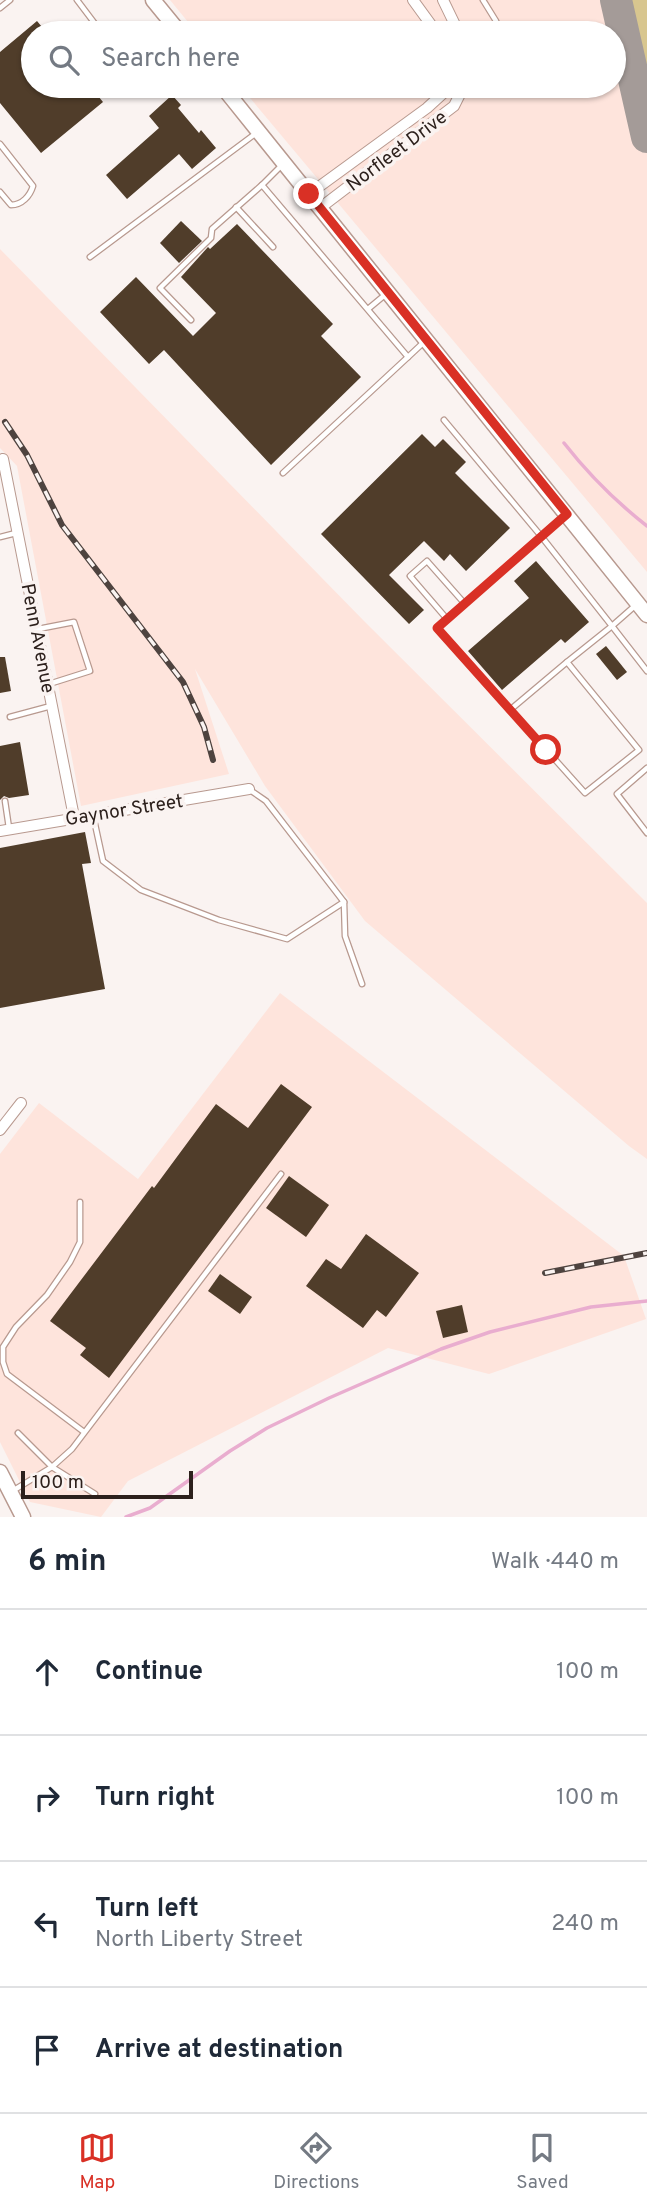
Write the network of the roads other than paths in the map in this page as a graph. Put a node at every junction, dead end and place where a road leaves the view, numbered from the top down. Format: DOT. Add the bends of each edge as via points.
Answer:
graph roads {
  1 [pos="10,0"];
  2 [pos="77,0"];
  3 [pos="153,0"];
  4 [pos="412,0"];
  5 [pos="445,0"];
  6 [pos="483,0"];
  7 [pos="1,5"];
  8 [pos="93,21"];
  9 [pos="170,21"];
  10 [pos="428,21"];
  11 [pos="454,21"];
  12 [pos="495,21"];
  13 [pos="232,98"];
  14 [pos="439,98"];
  15 [pos="459,98"];
  16 [pos="449,110"];
  17 [pos="258,131"];
  18 [pos="0,144"];
  19 [pos="363,155"];
  20 [pos="284,163"];
  21 [pos="374,167"];
  22 [pos="262,185"];
  23 [pos="0,192"];
  24 [pos="309,194"];
  25 [pos="236,207"];
  26 [pos="320,208"];
  27 [pos="273,247"];
  28 [pos="90,257"];
  29 [pos="388,293"];
  30 [pos="368,309"];
  31 [pos="191,320"];
  32 [pos="426,340"];
  33 [pos="408,358"];
  34 [pos="444,421"];
  35 [pos="3,460"];
  36 [pos="283,473"];
  37 [pos="567,514"];
  38 [pos="18,533"];
  39 [pos="541,536"];
  40 [pos="0,537"];
  41 [pos="465,604"];
  42 [pos="643,609"];
  43 [pos="447,620"];
  44 [pos="612,626"];
  45 [pos="37,629"];
  46 [pos="567,662"];
  47 [pos="647,671"];
  48 [pos="48,684"];
  49 [pos="52,706"];
  50 [pos="510,710"];
  51 [pos="10,717"];
  52 [pos="647,768"];
  53 [pos="249,789"];
  54 [pos="5,801"];
  55 [pos="92,814"];
  56 [pos="74,817"];
  57 [pos="5,830"];
  58 [pos="647,833"];
  59 [pos="344,902"];
  60 [pos="362,984"];
  61 [pos="20,1103"];
  62 [pos="0,1130"];
  63 [pos="281,1174"];
  64 [pos="80,1202"];
  65 [pos="84,1432"];
  66 [pos="18,1433"];
  67 [pos="52,1467"];
  68 [pos="0,1472"];
  69 [pos="10,1492"];
  70 [pos="95,1494"];
  71 [pos="23,1517"];
  1 -- 7 [label="lane"];
  2 -- 8 [label="lane"];
  3 -- 9 [label="main road"];
  4 -- 10 [label="street"];
  5 -- 11 [label="street"];
  6 -- 12 [label="lane"];
  13 -- 17 [label="main road"];
  14 -- 16 [label="street"];
  14 -- 19 [label="street, Norfleet Drive"];
  15 -- 16 [label="street, Norfleet Drive"];
  16 -- 21 [label="street, Norfleet Drive"];
  17 -- 20 [label="main road"];
  17 -- 28 [label="lane"];
  18 -- 23 [label="lane" via="33,186 29,196 16,205"];
  19 -- 21 [label="street"];
  19 -- 24 [label="street, Norfleet Drive"];
  20 -- 22 [label="lane"];
  20 -- 24 [label="main road"];
  21 -- 26 [label="street, Norfleet Drive"];
  22 -- 25 [label="lane"];
  22 -- 30 [label="lane"];
  24 -- 26 [label="main road"];
  25 -- 27 [label="lane"];
  25 -- 31 [label="lane" via="160,288"];
  26 -- 29 [label="main road"];
  29 -- 30 [label="lane"];
  29 -- 32 [label="main road"];
  30 -- 33 [label="lane"];
  32 -- 33 [label="lane"];
  32 -- 37 [label="main road"];
  33 -- 36 [label="lane"];
  34 -- 39 [label="lane"];
  35 -- 38 [label="street, Penn Avenue"];
  37 -- 39 [label="lane"];
  37 -- 42 [label="main road"];
  38 -- 40 [label="lane"];
  38 -- 45 [label="street, Penn Avenue"];
  39 -- 41 [label="lane"];
  39 -- 44 [label="lane"];
  41 -- 43 [label="lane"];
  41 -- 43 [label="lane" via="427,561 410,576"];
  42 -- 44 [label="lane"];
  43 -- 50 [label="lane" via="437,628"];
  44 -- 46 [label="lane"];
  44 -- 47 [label="lane"];
  45 -- 48 [label="street, Penn Avenue"];
  45 -- 48 [label="lane" via="74,622 90,671"];
  46 -- 50 [label="lane"];
  46 -- 50 [label="lane" via="639,750 585,793"];
  48 -- 49 [label="street, Penn Avenue"];
  49 -- 51 [label="lane"];
  49 -- 56 [label="street, Penn Avenue"];
  52 -- 58 [label="lane" via="617,794"];
  53 -- 55 [label="street, Gaynor Street"];
  53 -- 59 [label="lane" via="266,801"];
  54 -- 57 [label="lane"];
  55 -- 56 [label="street, Gaynor Street"];
  55 -- 59 [label="lane" via="103,861 141,890 219,920 287,939"];
  56 -- 57 [label="street, Gaynor Street"];
  59 -- 60 [label="lane" via="345,936"];
  61 -- 62 [label="street"];
  63 -- 65 [label="lane"];
  64 -- 65 [label="lane" via="80,1242 47,1295 16,1327 4,1347 3,1362 7,1374"];
  65 -- 67 [label="lane"];
  66 -- 67 [label="lane"];
  67 -- 69 [label="lane"];
  67 -- 70 [label="lane"];
  68 -- 69 [label="main road"];
  69 -- 71 [label="main road"];
}
